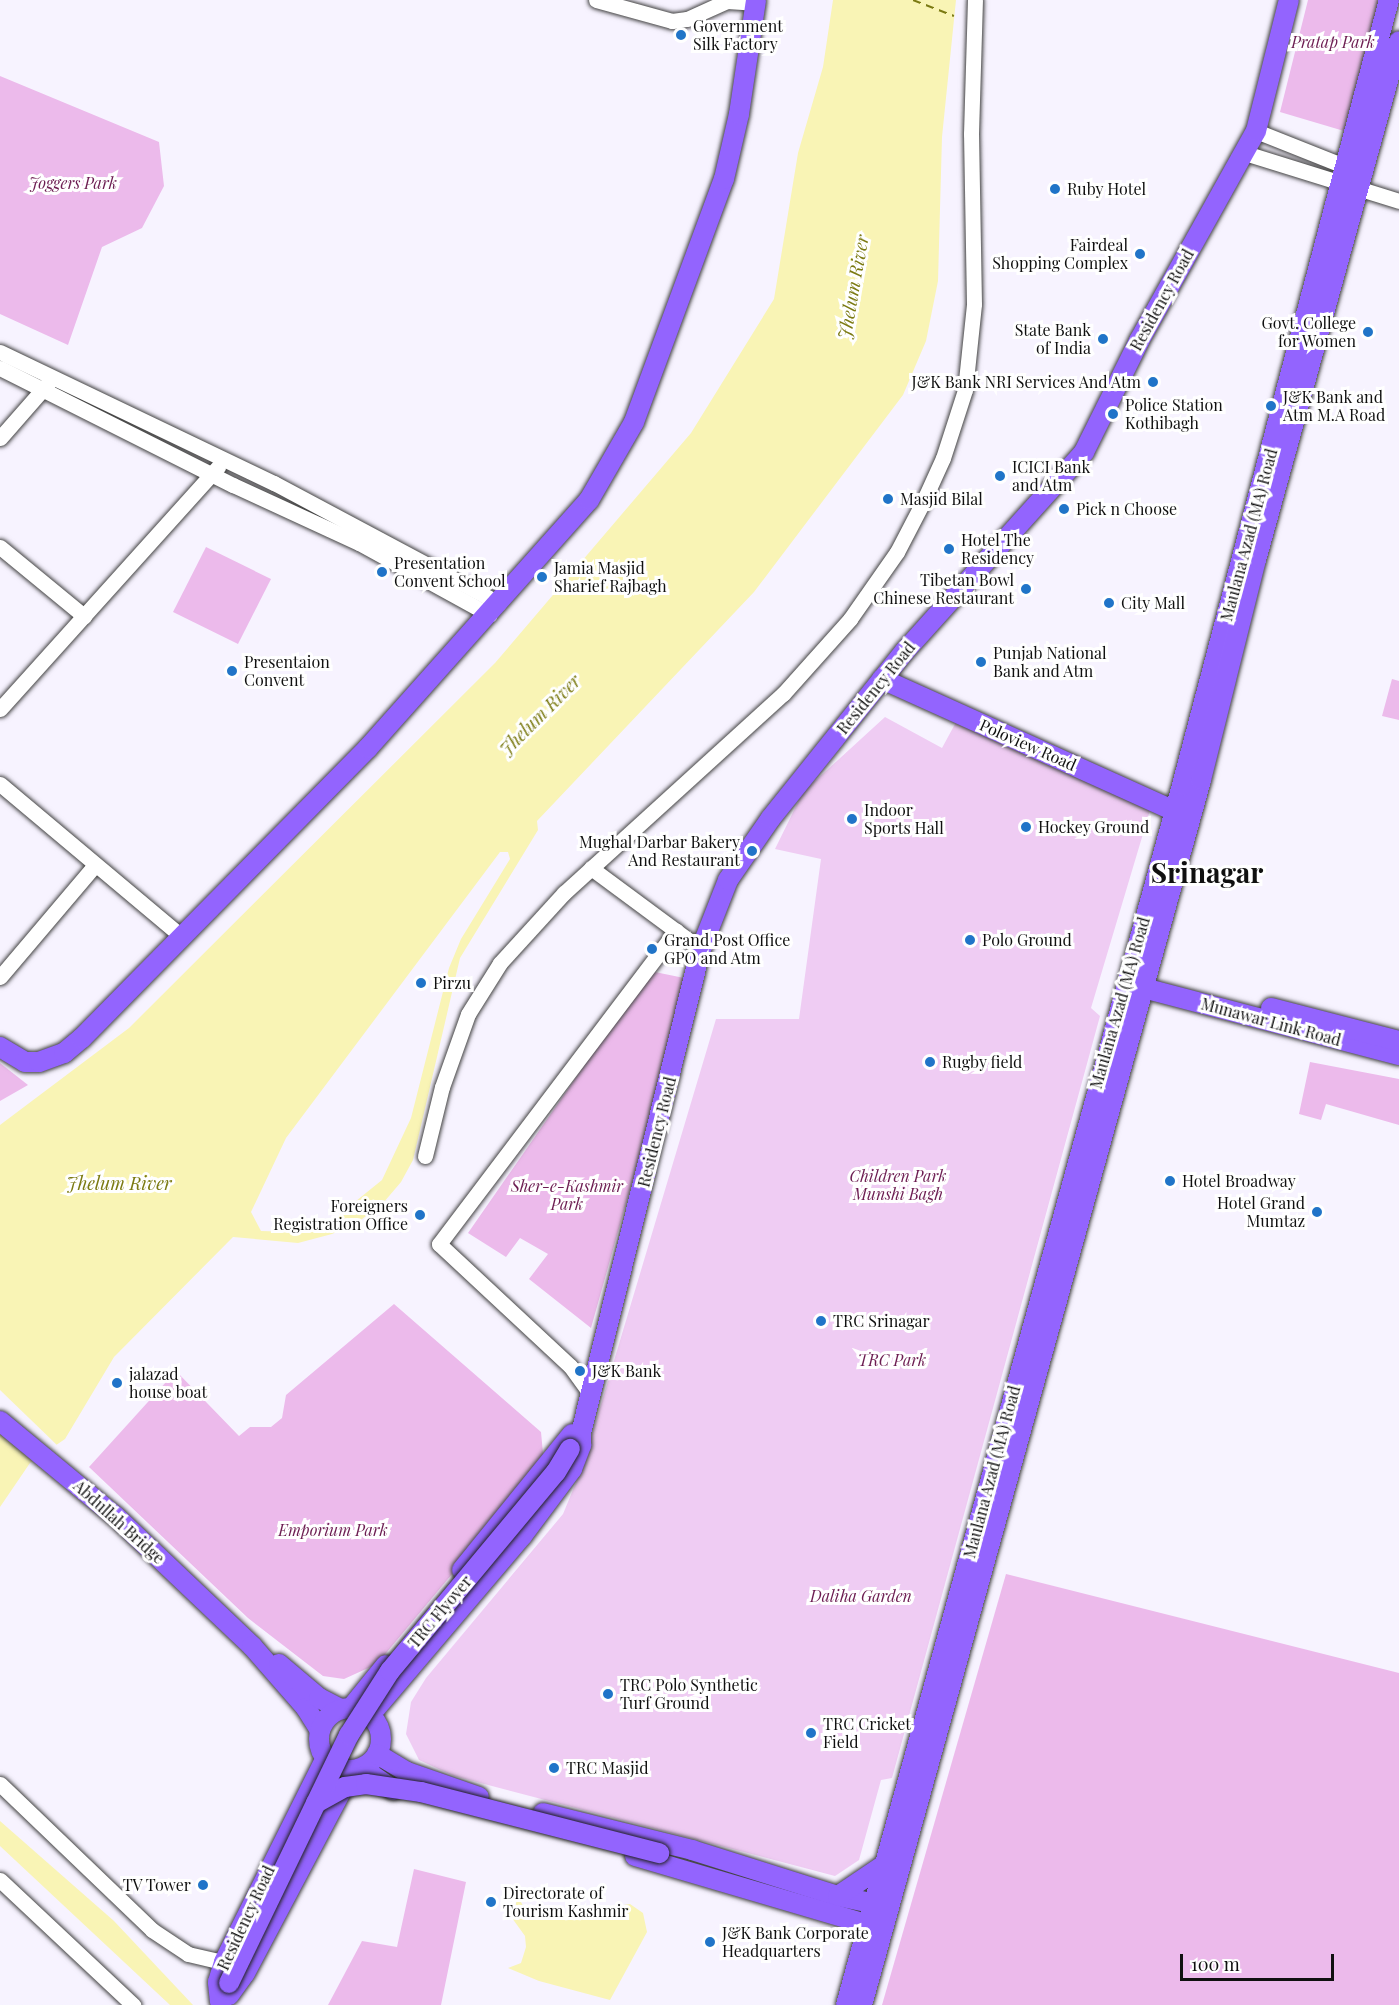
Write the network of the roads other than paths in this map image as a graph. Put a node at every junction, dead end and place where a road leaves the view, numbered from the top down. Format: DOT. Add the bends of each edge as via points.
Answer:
graph roads {
  1 [pos="596,0"];
  2 [pos="975,0"];
  3 [pos="1289,0"];
  4 [pos="1389,0"];
  5 [pos="755,1"];
  6 [pos="1399,41"];
  7 [pos="1256,131"];
  8 [pos="1245,153"];
  9 [pos="1344,174"];
  10 [pos="1362,184"];
  11 [pos="1399,201"];
  12 [pos="0,352"];
  13 [pos="0,368"];
  14 [pos="48,384"];
  15 [pos="0,438"];
  16 [pos="223,459"];
  17 [pos="212,474"];
  18 [pos="0,547"];
  19 [pos="425,570"];
  20 [pos="494,609"];
  21 [pos="84,616"];
  22 [pos="882,679"];
  23 [pos="0,709"];
  24 [pos="0,784"];
  25 [pos="1175,811"];
  26 [pos="95,865"];
  27 [pos="591,868"];
  28 [pos="676,931"];
  29 [pos="181,936"];
  30 [pos="701,949"];
  31 [pos="0,977"];
  32 [pos="1136,980"];
  33 [pos="1399,1041"];
  34 [pos="0,1047"];
  35 [pos="1399,1055"];
  36 [pos="425,1156"];
  37 [pos="592,1396"];
  38 [pos="0,1421"];
  39 [pos="575,1441"];
  40 [pos="252,1646"];
  41 [pos="346,1709"];
  42 [pos="370,1716"];
  43 [pos="320,1730"];
  44 [pos="377,1755"];
  45 [pos="325,1759"];
  46 [pos="357,1769"];
  47 [pos="0,1784"];
  48 [pos="316,1803"];
  49 [pos="676,1857"];
  50 [pos="884,1865"];
  51 [pos="0,1880"];
  52 [pos="838,1896"];
  53 [pos="883,1905"];
  54 [pos="875,1927"];
  55 [pos="224,1962"];
  56 [pos="220,2004"];
  57 [pos="133,2005"];
  58 [pos="846,2005"];
  59 [pos="862,2005"];
  1 -- 5 [label="street" via="672,21 687,19 727,1"];
  2 -- 27 [label="street" via="971,134 974,305 965,390 938,469 897,552 850,619 783,694"];
  3 -- 7 [label="main road, Residency Road"];
  4 -- 9 [label="main road, Maulana Azad (MA) Road"];
  5 -- 20 [label="main road" via="739,114 724,179 638,412 589,500"];
  6 -- 10 [label="main road, Maulana Azad (MA) Road"];
  7 -- 8 [label="main road, Residency Road"];
  7 -- 9 [label="street"];
  8 -- 9 [label="street"];
  8 -- 22 [label="main road, Residency Road" via="1139,341 1084,452"];
  9 -- 10 [label="street"];
  9 -- 25 [label="main road, Maulana Azad (MA) Road"];
  10 -- 11 [label="street" via="1380,196"];
  10 -- 32 [label="main road, Maulana Azad (MA) Road" via="1256,560 1201,780"];
  12 -- 14 [label="street"];
  13 -- 14 [label="street"];
  14 -- 15 [label="street"];
  14 -- 16 [label="street"];
  14 -- 17 [label="street"];
  16 -- 17 [label="street"];
  16 -- 19 [label="street"];
  17 -- 19 [label="street"];
  17 -- 21 [label="street"];
  18 -- 21 [label="street"];
  19 -- 20 [label="street"];
  20 -- 29 [label="main road" via="368,748"];
  21 -- 23 [label="street"];
  22 -- 25 [label="main road, Poloview Road"];
  22 -- 30 [label="main road, Residency Road" via="771,818 728,880"];
  24 -- 26 [label="street"];
  25 -- 32 [label="main road, Maulana Azad (MA) Road"];
  26 -- 29 [label="street"];
  26 -- 31 [label="street"];
  27 -- 28 [label="street"];
  27 -- 36 [label="street" via="520,938 474,1005 442,1087"];
  28 -- 30 [label="street"];
  28 -- 37 [label="street" via="439,1244 570,1366"];
  29 -- 34 [label="main road" via="64,1053 39,1062 25,1062"];
  30 -- 37 [label="main road, Residency Road"];
  32 -- 33 [label="main road, Munawar Link Road"];
  32 -- 35 [label="main road, Munawar Link Road"];
  32 -- 50 [label="main road, Maulana Azad (MA) Road"];
  32 -- 53 [label="main road, Maulana Azad (MA) Road"];
  37 -- 39 [label="main road, Residency Road"];
  38 -- 40 [label="main road, Abdullah Bridge" via="115,1516"];
  39 -- 41 [label="main road" via="572,1434"];
  39 -- 42 [label="main road, Residency Road" via="581,1445 560,1488"];
  39 -- 48 [label="main road, TRC Flyover, bridge" via="556,1472 390,1671 349,1735"];
  40 -- 41 [label="main road" via="264,1650 319,1698"];
  40 -- 43 [label="main road"];
  41 -- 42 [label="main road"];
  41 -- 43 [label="main road" via="325,1721"];
  42 -- 44 [label="main road" via="381,1734"];
  43 -- 45 [label="main road" via="318,1740"];
  44 -- 46 [label="main road"];
  44 -- 49 [label="main road" via="455,1791"];
  45 -- 46 [label="main road" via="342,1770"];
  45 -- 55 [label="main road, Residency Road"];
  46 -- 49 [label="main road" via="418,1801"];
  46 -- 56 [label="main road, Residency Road" via="245,1973"];
  47 -- 55 [label="street" via="152,1930 188,1954"];
  48 -- 49 [label="main road, bridge" via="345,1787 366,1784 421,1792"];
  48 -- 56 [label="main road, TRC Flyover, bridge"];
  49 -- 52 [label="main road"];
  49 -- 54 [label="main road"];
  50 -- 52 [label="main road"];
  50 -- 53 [label="main road, Maulana Azad (MA) Road"];
  51 -- 57 [label="street"];
  52 -- 53 [label="main road"];
  53 -- 54 [label="main road, Maulana Azad (MA) Road"];
  54 -- 58 [label="main road, Maulana Azad (MA) Road"];
  54 -- 59 [label="main road, Maulana Azad (MA) Road"];
  55 -- 56 [label="main road, Residency Road" via="218,1982"];
}
